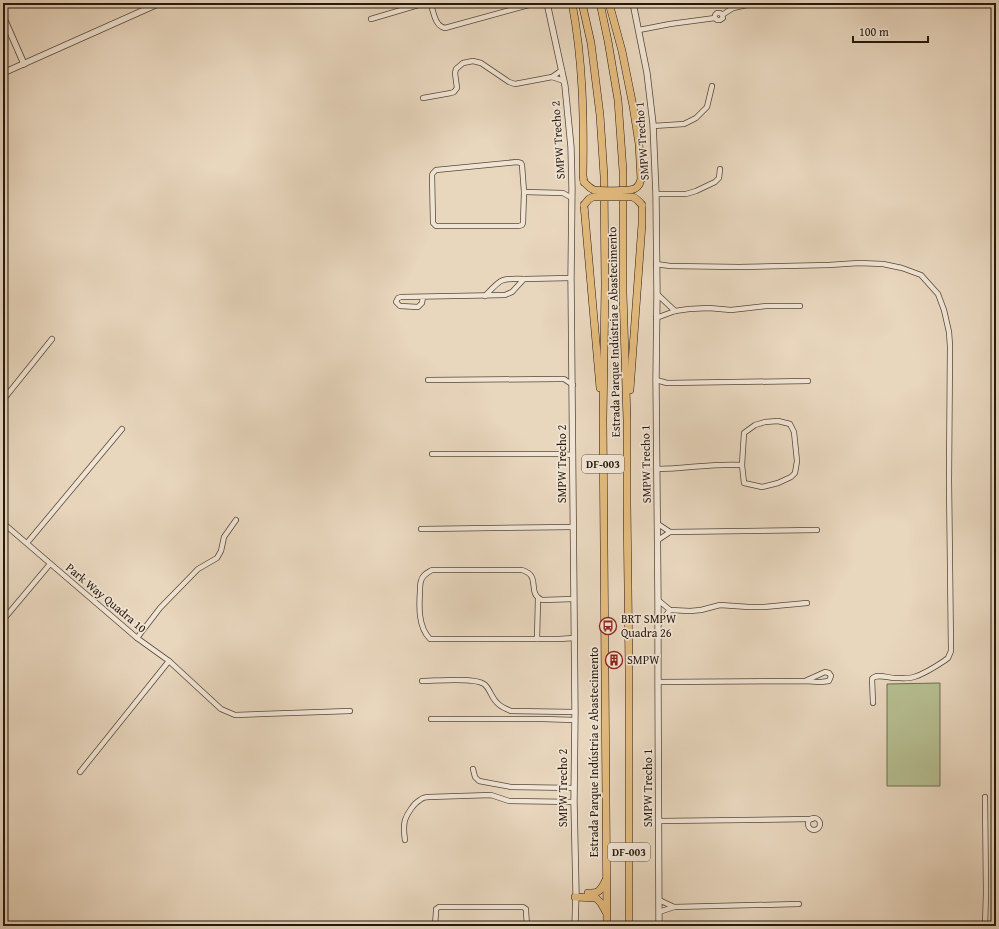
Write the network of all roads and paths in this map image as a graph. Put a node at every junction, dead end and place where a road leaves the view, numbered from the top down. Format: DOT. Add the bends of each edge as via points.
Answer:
graph roads {
  1 [pos="160,3"];
  2 [pos="425,3"];
  3 [pos="428,3"];
  4 [pos="536,3"];
  5 [pos="548,3"];
  6 [pos="572,3"];
  7 [pos="582,3"];
  8 [pos="600,3"];
  9 [pos="609,3"];
  10 [pos="633,3"];
  11 [pos="756,3"];
  12 [pos="3,16"];
  13 [pos="371,19"];
  14 [pos="639,30"];
  15 [pos="24,64"];
  16 [pos="562,70"];
  17 [pos="3,73"];
  18 [pos="552,77"];
  19 [pos="564,80"];
  20 [pos="712,86"];
  21 [pos="423,98"];
  22 [pos="653,126"];
  23 [pos="720,169"];
  24 [pos="572,188"];
  25 [pos="524,192"];
  26 [pos="563,193"];
  27 [pos="656,194"];
  28 [pos="572,198"];
  29 [pos="656,264"];
  30 [pos="571,278"];
  31 [pos="524,279"];
  32 [pos="657,294"];
  33 [pos="485,296"];
  34 [pos="423,297"];
  35 [pos="800,306"];
  36 [pos="675,311"];
  37 [pos="656,318"];
  38 [pos="52,339"];
  39 [pos="572,374"];
  40 [pos="564,379"];
  41 [pos="428,380"];
  42 [pos="656,380"];
  43 [pos="808,381"];
  44 [pos="666,383"];
  45 [pos="573,385"];
  46 [pos="656,388"];
  47 [pos="3,400"];
  48 [pos="603,420"];
  49 [pos="627,420"];
  50 [pos="122,429"];
  51 [pos="432,454"];
  52 [pos="573,455"];
  53 [pos="742,465"];
  54 [pos="657,469"];
  55 [pos="236,520"];
  56 [pos="3,523"];
  57 [pos="658,524"];
  58 [pos="573,527"];
  59 [pos="421,529"];
  60 [pos="817,530"];
  61 [pos="670,532"];
  62 [pos="658,540"];
  63 [pos="27,543"];
  64 [pos="50,564"];
  65 [pos="538,599"];
  66 [pos="574,599"];
  67 [pos="658,600"];
  68 [pos="807,603"];
  69 [pos="670,610"];
  70 [pos="3,620"];
  71 [pos="658,625"];
  72 [pos="137,638"];
  73 [pos="574,638"];
  74 [pos="537,639"];
  75 [pos="169,662"];
  76 [pos="422,681"];
  77 [pos="805,681"];
  78 [pos="658,682"];
  79 [pos="873,703"];
  80 [pos="350,711"];
  81 [pos="575,712"];
  82 [pos="431,719"];
  83 [pos="574,720"];
  84 [pos="472,769"];
  85 [pos="80,772"];
  86 [pos="574,788"];
  87 [pos="985,797"];
  88 [pos="574,802"];
  89 [pos="812,819"];
  90 [pos="659,821"];
  91 [pos="404,840"];
  92 [pos="606,880"];
  93 [pos="575,894"];
  94 [pos="659,900"];
  95 [pos="799,904"];
  96 [pos="674,907"];
  97 [pos="659,912"];
  98 [pos="607,914"];
  99 [pos="435,926"];
  100 [pos="527,926"];
  101 [pos="575,926"];
  102 [pos="607,926"];
  103 [pos="629,926"];
  104 [pos="660,926"];
  105 [pos="985,926"];
  1 -- 15 [label="street"];
  2 -- 13 [label="street"];
  3 -- 4 [label="street" via="438,24 445,28"];
  5 -- 16 [label="street, SMPW Trecho 2"];
  6 -- 9 [label="highway, bridge" via="581,73 584,182 595,190 625,190 638,186 641,179 639,144 622,51"];
  7 -- 48 [label="highway, Estrada Parque Indústria e Abastecimento / DF-003" via="591,43 604,176"];
  8 -- 49 [label="highway, Estrada Parque Indústria e Abastecimento / DF-003" via="618,100 623,171"];
  10 -- 14 [label="street, SMPW Trecho 1"];
  11 -- 14 [label="street" via="733,8 722,14 717,13 715,18"];
  12 -- 15 [label="street"];
  14 -- 22 [label="street, SMPW Trecho 1"];
  15 -- 17 [label="street"];
  16 -- 18 [label="street"];
  16 -- 19 [label="street, SMPW Trecho 2"];
  18 -- 19 [label="street"];
  18 -- 21 [label="street" via="514,84 482,63 466,62 456,69 457,88 454,92"];
  19 -- 24 [label="street, SMPW Trecho 2" via="571,147"];
  20 -- 22 [label="street" via="707,107 696,118 684,124"];
  22 -- 27 [label="street, SMPW Trecho 1"];
  23 -- 27 [label="street" via="719,178 715,182 696,191 686,194"];
  24 -- 26 [label="street"];
  24 -- 28 [label="street, SMPW Trecho 2"];
  25 -- 25 [label="street" via="522,165 519,162 436,170 432,174 433,223 436,226 520,225 523,223"];
  25 -- 26 [label="street"];
  26 -- 28 [label="street"];
  27 -- 29 [label="street, SMPW Trecho 1"];
  28 -- 30 [label="street, SMPW Trecho 2"];
  29 -- 32 [label="street, SMPW Trecho 1"];
  29 -- 79 [label="street" via="740,267 883,264 921,275 938,294 944,310 950,346 951,651 944,661 914,677 873,677"];
  30 -- 31 [label="street"];
  30 -- 39 [label="street, SMPW Trecho 2"];
  31 -- 33 [label="street" via="509,294"];
  31 -- 33 [label="street" via="510,278 500,281"];
  32 -- 36 [label="street"];
  32 -- 37 [label="street, SMPW Trecho 1"];
  33 -- 34 [label="street"];
  34 -- 34 [label="street" via="418,308 400,306 396,302 401,297"];
  35 -- 36 [label="street"];
  36 -- 37 [label="street"];
  37 -- 42 [label="street, SMPW Trecho 1"];
  38 -- 47 [label="street"];
  39 -- 40 [label="street"];
  39 -- 45 [label="street, SMPW Trecho 2"];
  40 -- 41 [label="street"];
  40 -- 45 [label="street"];
  42 -- 44 [label="street"];
  42 -- 46 [label="street, SMPW Trecho 1"];
  43 -- 44 [label="street"];
  44 -- 46 [label="street"];
  45 -- 52 [label="street, SMPW Trecho 2"];
  46 -- 54 [label="street, SMPW Trecho 1"];
  48 -- 49 [label="highway, bridge" via="584,205 593,197 632,197 642,205"];
  48 -- 92 [label="highway, Estrada Parque Indústria e Abastecimento / DF-003"];
  49 -- 103 [label="highway, Estrada Parque Indústria e Abastecimento / DF-003"];
  50 -- 63 [label="street"];
  51 -- 52 [label="street"];
  52 -- 58 [label="street, SMPW Trecho 2"];
  53 -- 53 [label="street" via="744,483 762,487 791,477 795,473 797,461 794,432 790,424 778,421 765,422 744,433"];
  53 -- 54 [label="street"];
  54 -- 57 [label="street, SMPW Trecho 1"];
  55 -- 72 [label="street" via="224,538 217,558 198,569 160,608"];
  56 -- 63 [label="street, Park Way Quadra 10"];
  57 -- 61 [label="street"];
  57 -- 62 [label="street, SMPW Trecho 1"];
  58 -- 59 [label="street"];
  58 -- 66 [label="street, SMPW Trecho 2"];
  60 -- 61 [label="street"];
  61 -- 62 [label="street"];
  62 -- 67 [label="street, SMPW Trecho 1"];
  63 -- 64 [label="street, Park Way Quadra 10"];
  64 -- 70 [label="street"];
  64 -- 72 [label="street, Park Way Quadra 10"];
  65 -- 66 [label="street"];
  65 -- 74 [label="street"];
  65 -- 74 [label="street" via="534,591 533,578 528,571 432,570 421,580 419,603 422,627 430,639"];
  66 -- 73 [label="street, SMPW Trecho 2"];
  67 -- 69 [label="street"];
  67 -- 71 [label="street, SMPW Trecho 1"];
  68 -- 69 [label="street" via="764,607 720,605 701,610"];
  69 -- 71 [label="street"];
  71 -- 78 [label="street, SMPW Trecho 1"];
  72 -- 75 [label="street, Park Way Quadra 10"];
  73 -- 74 [label="street"];
  73 -- 81 [label="street, SMPW Trecho 2"];
  75 -- 80 [label="street, Park Way Quadra 10" via="222,709 235,715"];
  75 -- 85 [label="street"];
  76 -- 81 [label="street" via="479,681 502,708 511,711"];
  77 -- 77 [label="street" via="825,672 831,676 826,682"];
  77 -- 78 [label="street"];
  78 -- 90 [label="street, SMPW Trecho 1"];
  81 -- 83 [label="street, SMPW Trecho 2"];
  82 -- 83 [label="street"];
  83 -- 86 [label="street, SMPW Trecho 2"];
  84 -- 86 [label="street" via="479,781 511,787"];
  86 -- 88 [label="street, SMPW Trecho 2"];
  87 -- 105 [label="street"];
  88 -- 91 [label="street" via="509,801 491,795 429,796 418,800 408,814 405,820"];
  88 -- 93 [label="street, SMPW Trecho 2"];
  89 -- 90 [label="street"];
  90 -- 94 [label="street, SMPW Trecho 1"];
  92 -- 93 [label="highway" via="596,893"];
  92 -- 98 [label="highway, Estrada Parque Indústria e Abastecimento / DF-003"];
  93 -- 98 [label="highway" via="596,898"];
  93 -- 101 [label="street, SMPW Trecho 2"];
  94 -- 96 [label="street"];
  94 -- 97 [label="street, SMPW Trecho 1"];
  95 -- 96 [label="street"];
  96 -- 97 [label="street"];
  97 -- 104 [label="street, SMPW Trecho 1"];
  98 -- 102 [label="highway, Estrada Parque Indústria e Abastecimento / DF-003"];
  99 -- 100 [label="street" via="436,911 439,907 523,907 526,909"];
}
